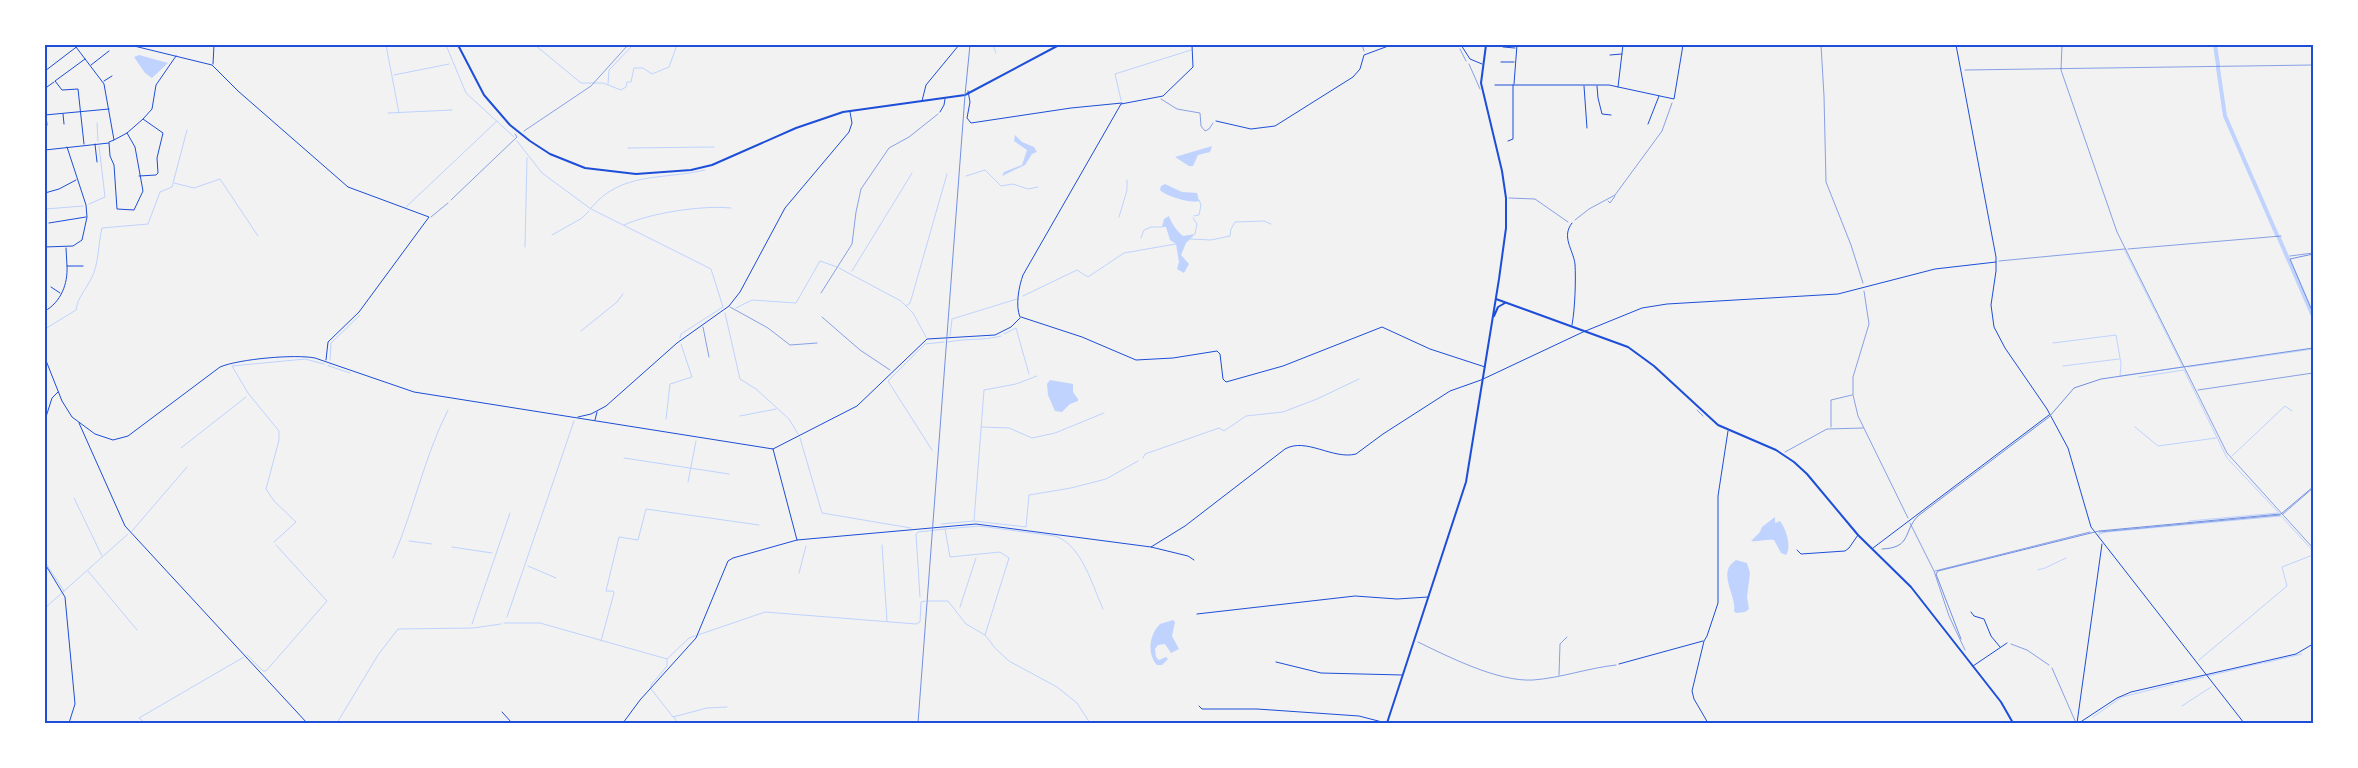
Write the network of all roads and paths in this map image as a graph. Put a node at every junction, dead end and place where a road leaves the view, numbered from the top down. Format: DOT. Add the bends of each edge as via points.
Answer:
graph roads {
  1 [pos="79,45"];
  2 [pos="130,45"];
  3 [pos="214,45"];
  4 [pos="458,45"];
  5 [pos="628,45"];
  6 [pos="959,45"];
  7 [pos="1059,45"];
  8 [pos="1192,45"];
  9 [pos="1362,45"];
  10 [pos="1390,45"];
  11 [pos="1459,45"];
  12 [pos="1486,45"];
  13 [pos="1516,45"];
  14 [pos="1623,45"];
  15 [pos="1683,45"];
  16 [pos="1821,45"];
  17 [pos="1956,45"];
  18 [pos="2062,45"];
  19 [pos="76,47"];
  20 [pos="1503,48"];
  21 [pos="1516,48"];
  22 [pos="109,51"];
  23 [pos="1622,54"];
  24 [pos="1364,55"];
  25 [pos="1610,55"];
  26 [pos="176,56"];
  27 [pos="85,59"];
  28 [pos="1501,62"];
  29 [pos="1515,62"];
  30 [pos="1469,64"];
  31 [pos="1482,64"];
  32 [pos="90,65"];
  33 [pos="212,65"];
  34 [pos="2313,65"];
  35 [pos="2061,70"];
  36 [pos="45,71"];
  37 [pos="1961,71"];
  38 [pos="112,76"];
  39 [pos="56,81"];
  40 [pos="103,82"];
  41 [pos="1494,85"];
  42 [pos="1514,85"];
  43 [pos="1584,85"];
  44 [pos="1598,85"];
  45 [pos="47,87"];
  46 [pos="1618,87"];
  47 [pos="1480,89"];
  48 [pos="968,93"];
  49 [pos="1659,96"];
  50 [pos="1160,97"];
  51 [pos="945,99"];
  52 [pos="1674,99"];
  53 [pos="922,101"];
  54 [pos="1123,103"];
  55 [pos="110,108"];
  56 [pos="850,111"];
  57 [pos="80,112"];
  58 [pos="940,112"];
  59 [pos="63,114"];
  60 [pos="46,115"];
  61 [pos="1611,115"];
  62 [pos="143,119"];
  63 [pos="1216,120"];
  64 [pos="64,124"];
  65 [pos="1648,124"];
  66 [pos="47,125"];
  67 [pos="1587,128"];
  68 [pos="127,133"];
  69 [pos="522,133"];
  70 [pos="517,137"];
  71 [pos="114,140"];
  72 [pos="1508,141"];
  73 [pos="109,142"];
  74 [pos="84,144"];
  75 [pos="95,144"];
  76 [pos="67,147"];
  77 [pos="45,150"];
  78 [pos="97,162"];
  79 [pos="139,176"];
  80 [pos="76,180"];
  81 [pos="45,193"];
  82 [pos="1615,195"];
  83 [pos="1506,198"];
  84 [pos="1606,200"];
  85 [pos="448,203"];
  86 [pos="87,217"];
  87 [pos="430,217"];
  88 [pos="1572,222"];
  89 [pos="49,223"];
  90 [pos="2281,236"];
  91 [pos="45,247"];
  92 [pos="66,247"];
  93 [pos="2126,249"];
  94 [pos="2313,253"];
  95 [pos="2290,256"];
  96 [pos="1996,262"];
  97 [pos="67,266"];
  98 [pos="83,266"];
  99 [pos="52,287"];
  100 [pos="1864,288"];
  101 [pos="821,293"];
  102 [pos="61,294"];
  103 [pos="1496,299"];
  104 [pos="1508,303"];
  105 [pos="729,306"];
  106 [pos="45,311"];
  107 [pos="822,317"];
  108 [pos="1021,317"];
  109 [pos="1493,318"];
  110 [pos="702,325"];
  111 [pos="1571,326"];
  112 [pos="1586,331"];
  113 [pos="817,343"];
  114 [pos="709,357"];
  115 [pos="45,358"];
  116 [pos="326,361"];
  117 [pos="1485,367"];
  118 [pos="893,372"];
  119 [pos="2313,373"];
  120 [pos="1483,379"];
  121 [pos="2196,390"];
  122 [pos="58,392"];
  123 [pos="1853,395"];
  124 [pos="1696,409"];
  125 [pos="597,412"];
  126 [pos="2050,414"];
  127 [pos="574,417"];
  128 [pos="45,420"];
  129 [pos="1708,420"];
  130 [pos="596,421"];
  131 [pos="78,422"];
  132 [pos="1864,428"];
  133 [pos="1831,429"];
  134 [pos="1728,431"];
  135 [pos="773,449"];
  136 [pos="1782,454"];
  137 [pos="2313,488"];
  138 [pos="2281,514"];
  139 [pos="1909,521"];
  140 [pos="2093,531"];
  141 [pos="1858,534"];
  142 [pos="2095,534"];
  143 [pos="797,540"];
  144 [pos="2102,544"];
  145 [pos="1151,547"];
  146 [pos="2313,548"];
  147 [pos="1872,549"];
  148 [pos="1797,550"];
  149 [pos="1194,560"];
  150 [pos="45,564"];
  151 [pos="1934,572"];
  152 [pos="1428,597"];
  153 [pos="1972,612"];
  154 [pos="1197,614"];
  155 [pos="1567,636"];
  156 [pos="1414,640"];
  157 [pos="1704,641"];
  158 [pos="2007,643"];
  159 [pos="2313,644"];
  160 [pos="1961,646"];
  161 [pos="2000,647"];
  162 [pos="1276,662"];
  163 [pos="1619,664"];
  164 [pos="1973,667"];
  165 [pos="2052,668"];
  166 [pos="2206,674"];
  167 [pos="1402,675"];
  168 [pos="1559,676"];
  169 [pos="1199,706"];
  170 [pos="502,712"];
  171 [pos="69,723"];
  172 [pos="307,723"];
  173 [pos="512,723"];
  174 [pos="623,723"];
  175 [pos="1386,723"];
  176 [pos="1708,723"];
  177 [pos="2013,723"];
  178 [pos="2077,723"];
  179 [pos="2244,723"];
  1 -- 19 [label="street"];
  2 -- 26 [label="street"];
  3 -- 33 [label="street"];
  4 -- 56 [label="main road" via="484,96 519,133 550,154 604,172 643,174 705,167 796,128"];
  5 -- 69 [label="path" via="592,84"];
  6 -- 53 [label="street" via="926,85"];
  7 -- 48 [label="main road"];
  8 -- 50 [label="street" via="1193,67"];
  9 -- 24 [label="path"];
  10 -- 24 [label="street"];
  11 -- 30 [label="path"];
  11 -- 31 [label="street" via="1470,59"];
  12 -- 31 [label="main road"];
  13 -- 21 [label="street"];
  14 -- 23 [label="street"];
  15 -- 52 [label="street"];
  16 -- 100 [label="path" via="1826,182"];
  17 -- 37 [label="street"];
  18 -- 35 [label="path"];
  19 -- 27 [label="street"];
  19 -- 36 [label="street"];
  20 -- 21 [label="street"];
  21 -- 29 [label="street"];
  22 -- 32 [label="street"];
  23 -- 25 [label="street"];
  23 -- 46 [label="street"];
  24 -- 63 [label="street" via="1360,69 1353,77 1275,126 1251,129"];
  26 -- 33 [label="street"];
  26 -- 62 [label="street" via="156,85 152,109"];
  27 -- 32 [label="street"];
  27 -- 39 [label="street"];
  28 -- 29 [label="street"];
  29 -- 42 [label="street"];
  30 -- 47 [label="lane"];
  31 -- 83 [label="main road" via="1481,83"];
  32 -- 40 [label="street"];
  33 -- 87 [label="street" via="348,187"];
  34 -- 35 [label="path"];
  35 -- 37 [label="path"];
  35 -- 93 [label="path" via="2117,232"];
  37 -- 96 [label="street"];
  38 -- 40 [label="street"];
  39 -- 45 [label="street"];
  39 -- 57 [label="street" via="62,90 78,89"];
  40 -- 55 [label="street"];
  41 -- 42 [label="street"];
  42 -- 43 [label="street"];
  42 -- 72 [label="street" via="1513,139"];
  43 -- 44 [label="street"];
  43 -- 67 [label="street"];
  44 -- 46 [label="street"];
  44 -- 61 [label="street" via="1602,114"];
  46 -- 49 [label="street"];
  48 -- 51 [label="main road"];
  48 -- 54 [label="street" via="970,102 966,118 971,123"];
  49 -- 52 [label="street"];
  49 -- 65 [label="street"];
  50 -- 54 [label="street"];
  50 -- 63 [label="path" via="1177,109 1200,113 1204,131"];
  51 -- 53 [label="main road"];
  51 -- 58 [label="street"];
  52 -- 82 [label="path" via="1662,131"];
  53 -- 56 [label="main road"];
  54 -- 108 [label="street" via="1023,275 1018,310"];
  55 -- 57 [label="street"];
  55 -- 71 [label="street"];
  56 -- 105 [label="street" via="852,123 849,132 785,208 740,292"];
  57 -- 59 [label="street"];
  57 -- 74 [label="street"];
  58 -- 101 [label="path" via="909,137 889,148 862,189 852,244"];
  59 -- 60 [label="street"];
  59 -- 64 [label="street"];
  60 -- 66 [label="street"];
  62 -- 68 [label="street"];
  62 -- 79 [label="street" via="163,136 157,158 158,173"];
  68 -- 71 [label="street"];
  68 -- 79 [label="street" via="135,146"];
  70 -- 85 [label="path"];
  71 -- 73 [label="street"];
  73 -- 75 [label="street"];
  73 -- 79 [label="street" via="118,210 137,208 143,193"];
  74 -- 75 [label="street"];
  74 -- 76 [label="street"];
  75 -- 78 [label="street"];
  76 -- 77 [label="street"];
  76 -- 80 [label="street"];
  80 -- 81 [label="street"];
  80 -- 86 [label="street"];
  82 -- 84 [label="path"];
  82 -- 84 [label="path" via="1610,203"];
  83 -- 88 [label="path" via="1535,199 1562,219"];
  83 -- 103 [label="main road" via="1505,238"];
  84 -- 88 [label="path"];
  85 -- 87 [label="lane"];
  86 -- 89 [label="street"];
  86 -- 92 [label="street" via="80,242"];
  87 -- 116 [label="street" via="359,312 328,342"];
  88 -- 111 [label="street" via="1567,232 1575,264"];
  90 -- 93 [label="path"];
  91 -- 92 [label="street"];
  92 -- 97 [label="street"];
  93 -- 96 [label="path"];
  93 -- 121 [label="path"];
  94 -- 95 [label="path"];
  96 -- 100 [label="street" via="1936,268"];
  96 -- 126 [label="street" via="1991,305 1994,327"];
  97 -- 98 [label="street"];
  97 -- 102 [label="street" via="66,286"];
  99 -- 102 [label="street"];
  100 -- 112 [label="street" via="1815,296 1647,307"];
  100 -- 123 [label="path" via="1869,324 1852,377"];
  102 -- 106 [label="street"];
  103 -- 104 [label="main road"];
  103 -- 109 [label="main road"];
  104 -- 109 [label="main road" via="1500,305"];
  104 -- 111 [label="main road"];
  105 -- 110 [label="street"];
  105 -- 113 [label="lane" via="790,345"];
  107 -- 118 [label="path" via="860,350"];
  108 -- 117 [label="street" via="1136,360 1217,351 1226,382 1283,366 1382,327 1430,349"];
  108 -- 118 [label="street" via="1011,327 995,334 927,339"];
  109 -- 117 [label="main road"];
  110 -- 114 [label="lane"];
  110 -- 125 [label="street"];
  111 -- 112 [label="main road"];
  112 -- 120 [label="street"];
  112 -- 134 [label="main road" via="1640,354 1709,418"];
  115 -- 122 [label="street"];
  116 -- 127 [label="street" via="414,392"];
  116 -- 131 [label="street" via="304,356 224,365 124,438 104,438"];
  117 -- 120 [label="main road"];
  118 -- 135 [label="street" via="857,406"];
  119 -- 121 [label="path"];
  120 -- 145 [label="street" via="1446,394 1356,454 1321,452 1298,445 1289,447 1185,526"];
  120 -- 152 [label="main road" via="1466,482"];
  121 -- 138 [label="path" via="2229,457"];
  122 -- 128 [label="street" via="52,398"];
  122 -- 131 [label="street" via="66,409"];
  123 -- 132 [label="path"];
  123 -- 133 [label="path" via="1831,400"];
  124 -- 129 [label="path"];
  125 -- 127 [label="street"];
  125 -- 130 [label="street"];
  126 -- 139 [label="street"];
  126 -- 140 [label="street" via="2072,455"];
  127 -- 130 [label="street"];
  130 -- 135 [label="street"];
  131 -- 172 [label="street" via="125,526"];
  132 -- 133 [label="path"];
  132 -- 139 [label="path"];
  133 -- 136 [label="path"];
  134 -- 136 [label="main road"];
  134 -- 157 [label="street" via="1718,496 1718,603"];
  135 -- 143 [label="street"];
  136 -- 141 [label="main road" via="1807,474"];
  137 -- 138 [label="path"];
  138 -- 142 [label="path"];
  138 -- 146 [label="path"];
  139 -- 147 [label="street"];
  139 -- 151 [label="path"];
  140 -- 142 [label="street"];
  140 -- 151 [label="path"];
  141 -- 147 [label="main road"];
  141 -- 148 [label="street" via="1845,551 1801,554"];
  142 -- 144 [label="street"];
  143 -- 145 [label="street" via="976,524"];
  143 -- 174 [label="street" via="730,559 697,636"];
  144 -- 166 [label="street"];
  144 -- 178 [label="street"];
  145 -- 149 [label="street"];
  147 -- 164 [label="main road" via="1911,587"];
  150 -- 171 [label="street" via="63,592 75,704"];
  151 -- 160 [label="path"];
  152 -- 154 [label="street" via="1355,596"];
  152 -- 156 [label="main road"];
  153 -- 161 [label="street" via="1984,619"];
  155 -- 168 [label="path" via="1560,644"];
  156 -- 167 [label="main road"];
  156 -- 168 [label="path" via="1514,679"];
  157 -- 163 [label="street"];
  157 -- 176 [label="street" via="1692,691"];
  158 -- 161 [label="street"];
  158 -- 165 [label="path" via="2045,660"];
  159 -- 166 [label="street" via="2296,654"];
  161 -- 164 [label="street"];
  162 -- 167 [label="street" via="1321,673"];
  163 -- 168 [label="path"];
  164 -- 177 [label="main road"];
  165 -- 178 [label="lane"];
  166 -- 178 [label="street" via="2131,692"];
  166 -- 179 [label="street"];
  167 -- 175 [label="main road"];
  169 -- 175 [label="street" via="1359,716"];
  170 -- 173 [label="street"];
}
